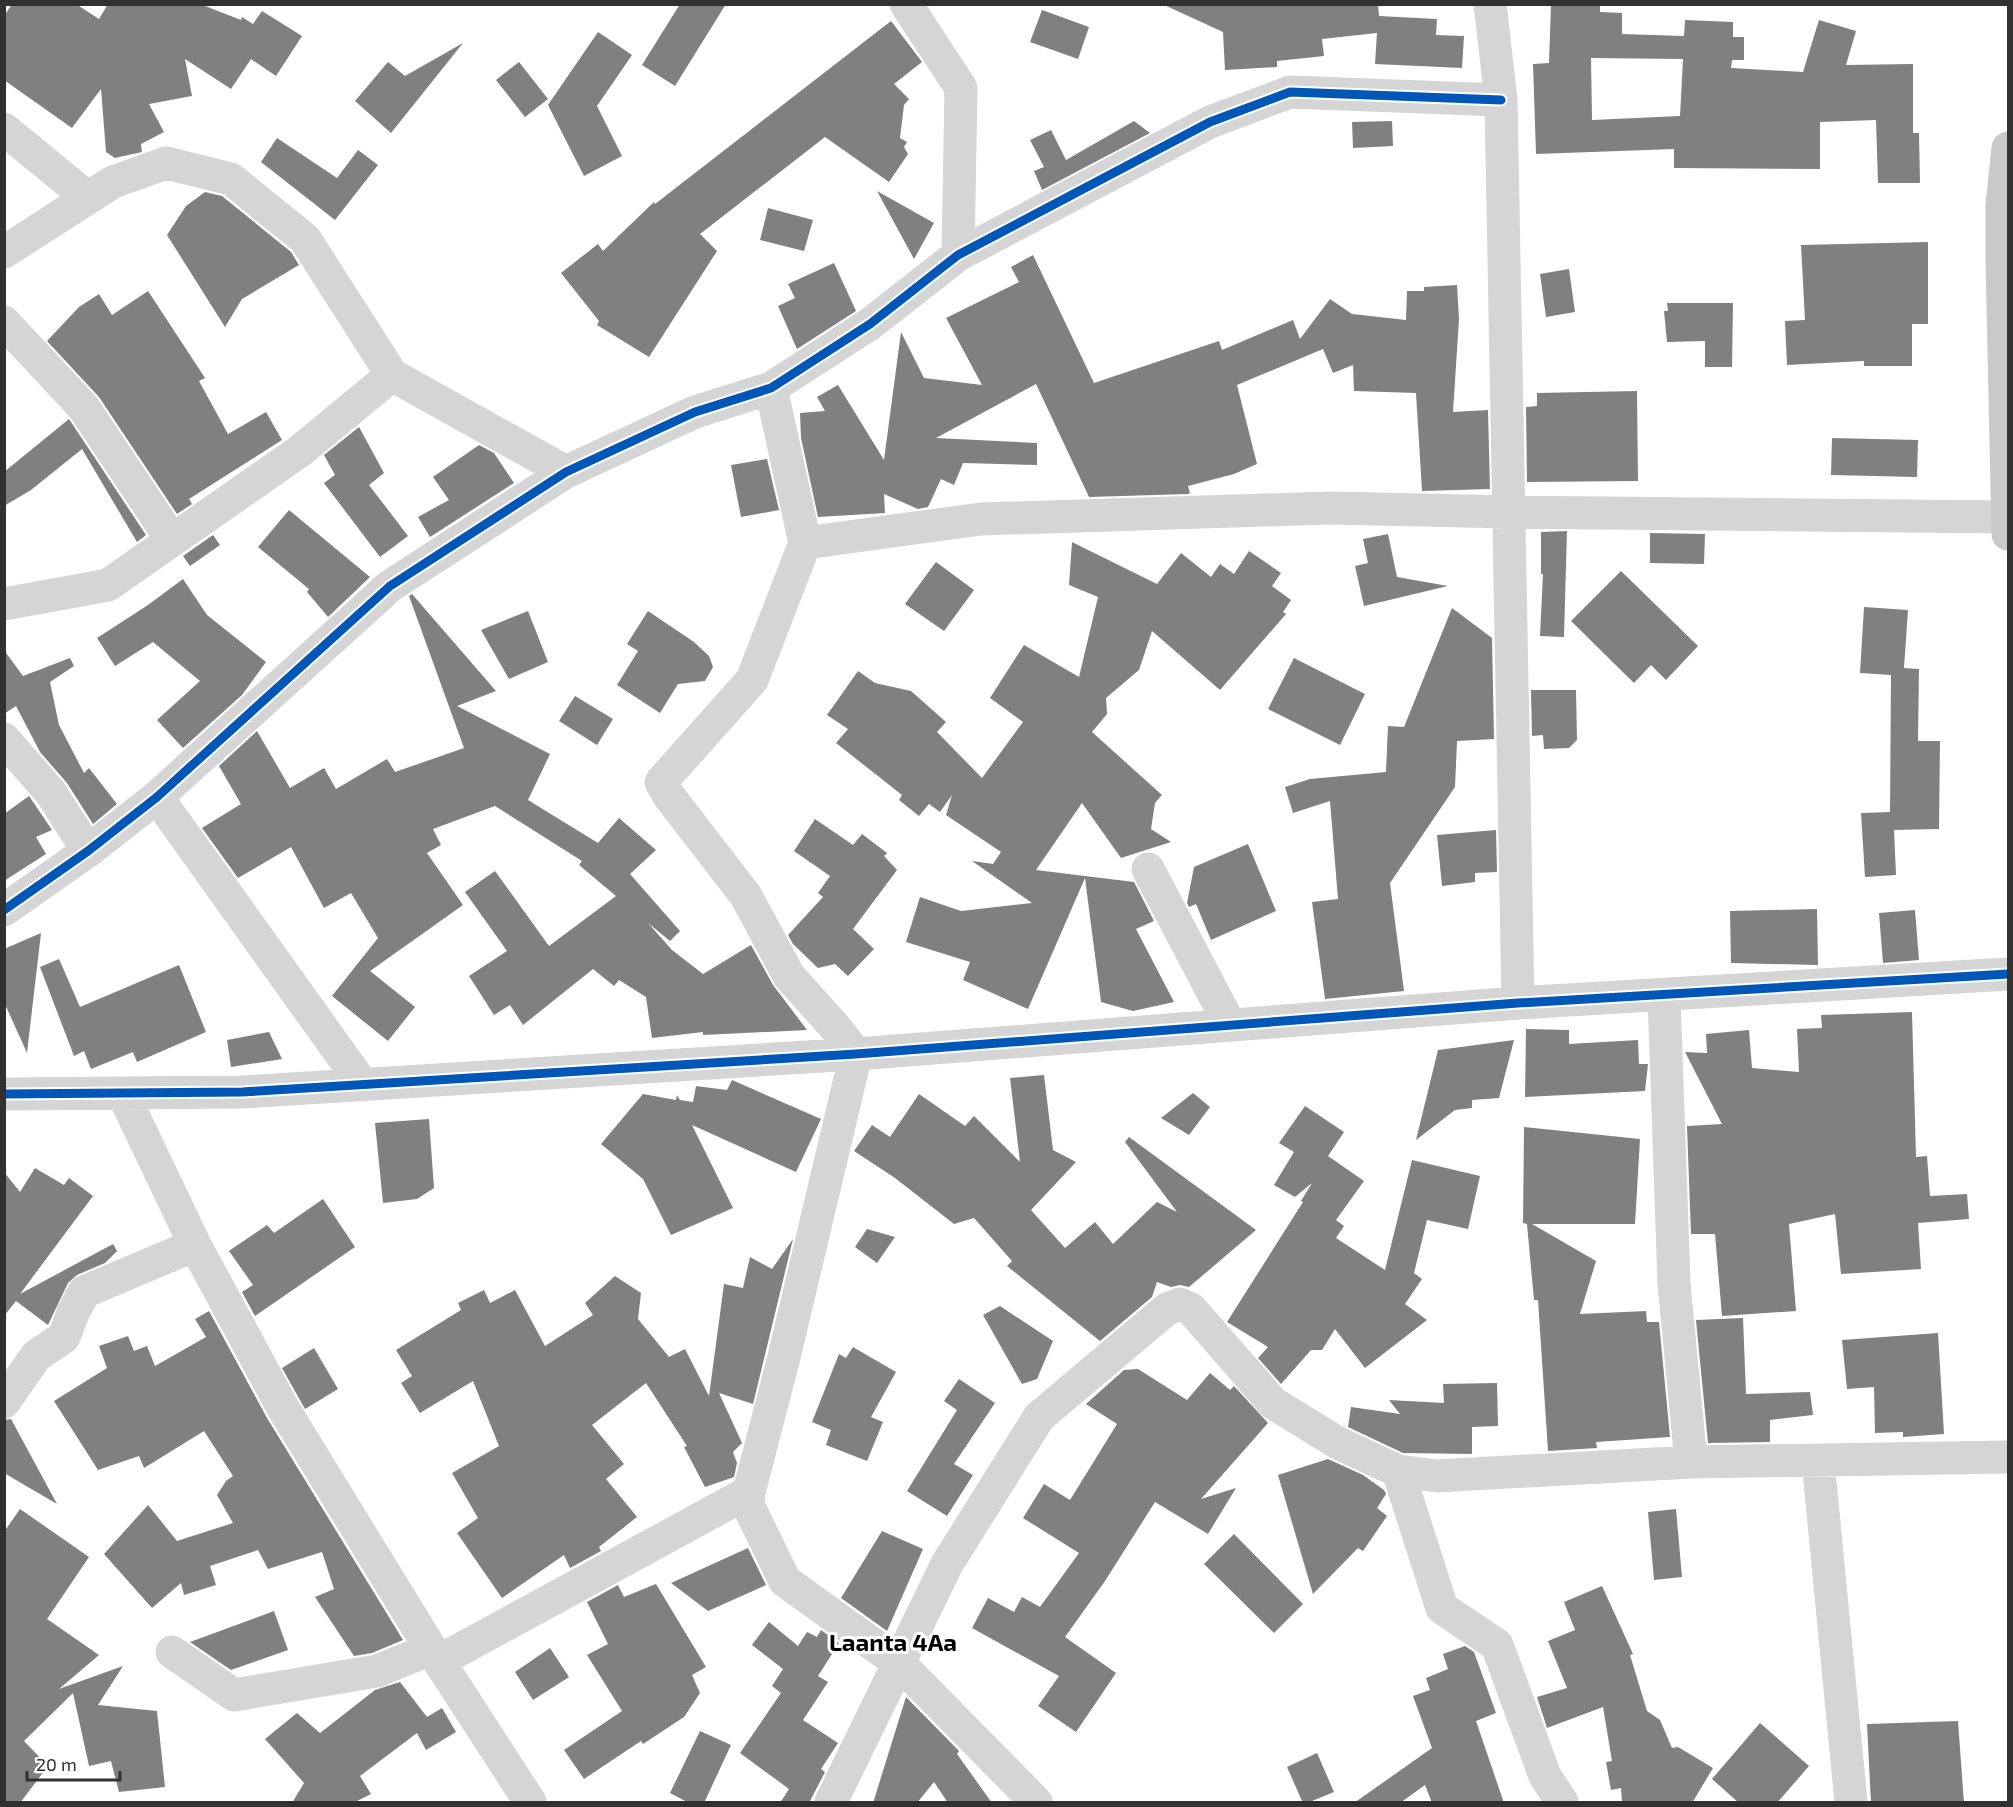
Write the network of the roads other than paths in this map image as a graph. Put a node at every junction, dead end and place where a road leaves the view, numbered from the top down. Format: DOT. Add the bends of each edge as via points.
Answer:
graph roads {
  1 [pos="1490,4"];
  2 [pos="899,7"];
  3 [pos="1501,100"];
  4 [pos="4,129"];
  5 [pos="2008,148"];
  6 [pos="88,198"];
  7 [pos="4,252"];
  8 [pos="958,255"];
  9 [pos="2005,261"];
  10 [pos="4,322"];
  11 [pos="392,375"];
  12 [pos="771,388"];
  13 [pos="566,472"];
  14 [pos="2008,500"];
  15 [pos="1511,512"];
  16 [pos="2008,534"];
  17 [pos="172,540"];
  18 [pos="805,543"];
  19 [pos="4,604"];
  20 [pos="4,739"];
  21 [pos="157,797"];
  22 [pos="88,851"];
  23 [pos="1148,869"];
  24 [pos="4,910"];
  25 [pos="2008,974"];
  26 [pos="1664,995"];
  27 [pos="1518,1003"];
  28 [pos="1230,1025"];
  29 [pos="856,1054"];
  30 [pos="363,1085"];
  31 [pos="4,1094"];
  32 [pos="123,1094"];
  33 [pos="195,1245"];
  34 [pos="4,1402"];
  35 [pos="2008,1457"];
  36 [pos="1818,1461"];
  37 [pos="1691,1462"];
  38 [pos="1398,1471"];
  39 [pos="749,1492"];
  40 [pos="172,1652"];
  41 [pos="435,1655"];
  42 [pos="899,1663"];
  43 [pos="530,1803"];
  44 [pos="831,1803"];
  45 [pos="1036,1803"];
  46 [pos="1563,1803"];
  47 [pos="1851,1803"];
  1 -- 3 [label="street"];
  2 -- 8 [label="street" via="961,88"];
  3 -- 8 [label="street" via="1290,92 1210,122"];
  3 -- 15 [label="street"];
  4 -- 6 [label="street"];
  5 -- 9 [label="main road" via="2002,205"];
  6 -- 7 [label="street"];
  6 -- 11 [label="street" via="112,182 166,163 231,179 305,239"];
  8 -- 12 [label="street" via="870,324"];
  9 -- 14 [label="main road"];
  10 -- 17 [label="street" via="84,408"];
  11 -- 13 [label="street"];
  11 -- 17 [label="street" via="300,451"];
  12 -- 13 [label="street" via="695,412"];
  12 -- 18 [label="street"];
  13 -- 21 [label="street" via="390,586"];
  14 -- 15 [label="street"];
  14 -- 16 [label="main road"];
  15 -- 18 [label="street" via="1330,508 981,519"];
  15 -- 27 [label="street"];
  17 -- 19 [label="street" via="108,585"];
  18 -- 29 [label="street" via="752,680 661,782 746,896 789,976"];
  20 -- 22 [label="street" via="51,794"];
  21 -- 22 [label="street"];
  21 -- 30 [label="street"];
  22 -- 24 [label="street"];
  23 -- 28 [label="street"];
  25 -- 26 [label="street"];
  26 -- 27 [label="street"];
  26 -- 37 [label="street" via="1674,1284"];
  27 -- 28 [label="street"];
  28 -- 29 [label="street"];
  29 -- 30 [label="street"];
  29 -- 39 [label="street"];
  30 -- 32 [label="street"];
  31 -- 32 [label="street"];
  32 -- 33 [label="street"];
  33 -- 34 [label="street" via="84,1292 64,1337 36,1356"];
  33 -- 41 [label="street" via="283,1407"];
  35 -- 36 [label="street"];
  36 -- 37 [label="street"];
  36 -- 47 [label="street"];
  37 -- 38 [label="street" via="1437,1476"];
  38 -- 42 [label="street" via="1338,1443 1273,1402 1191,1309 1179,1304 1167,1309 1039,1417 947,1564"];
  38 -- 46 [label="street" via="1442,1608 1497,1645 1545,1776"];
  39 -- 41 [label="street"];
  39 -- 42 [label="street" via="748,1505 785,1581"];
  40 -- 41 [label="street" via="234,1695 377,1671"];
  41 -- 43 [label="street"];
  42 -- 44 [label="street"];
  42 -- 45 [label="street"];
}
